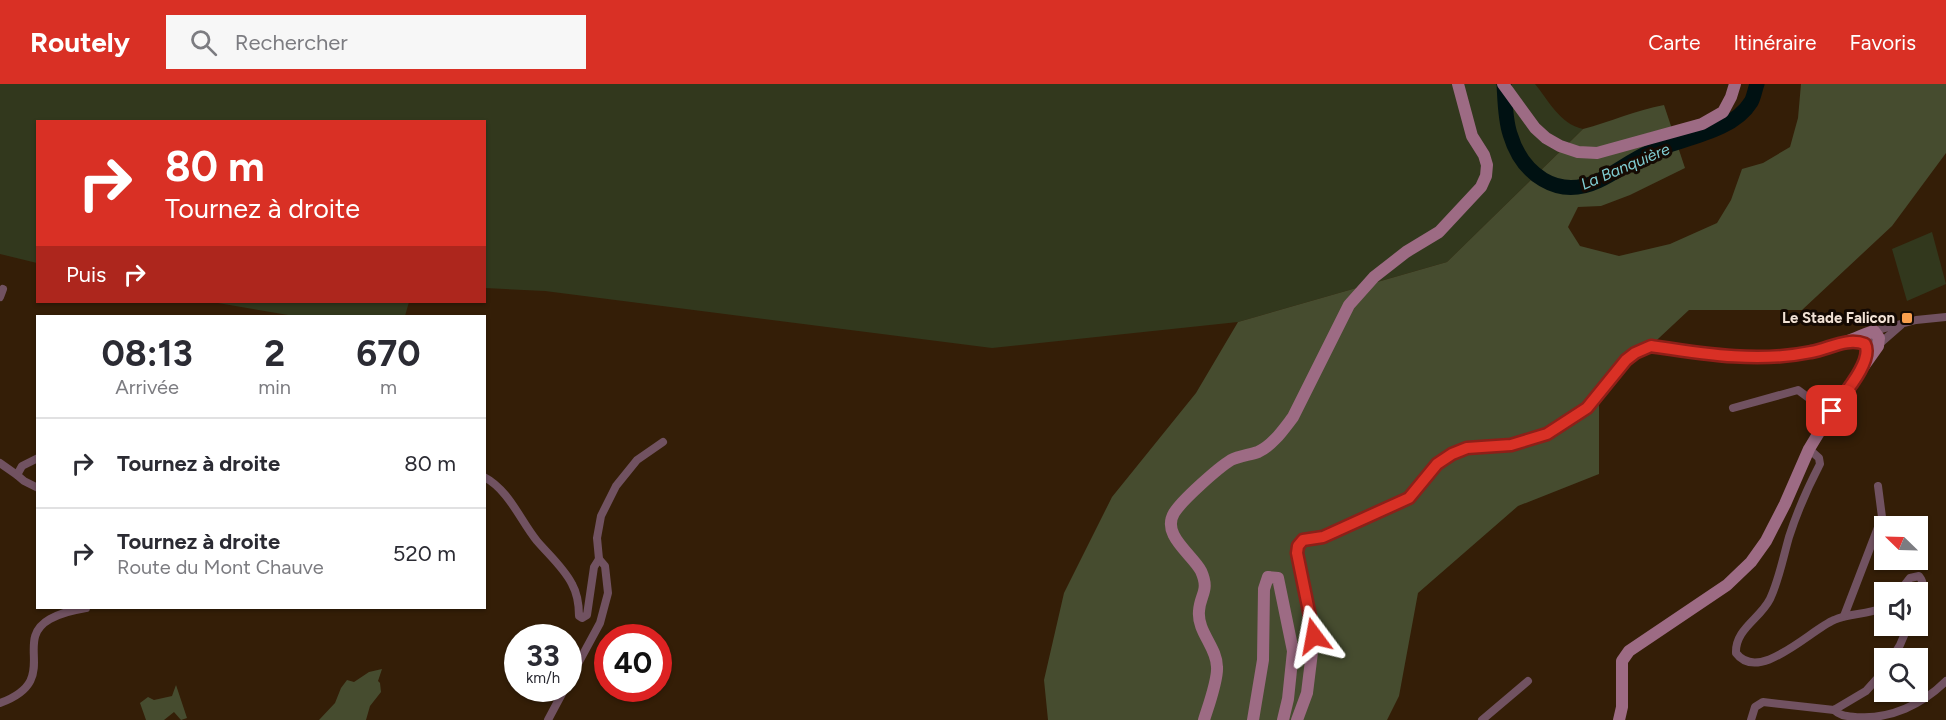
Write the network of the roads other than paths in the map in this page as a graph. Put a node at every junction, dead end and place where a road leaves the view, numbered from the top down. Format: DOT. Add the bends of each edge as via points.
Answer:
graph roads {
  1 [pos="1458,84"];
  2 [pos="1503,84"];
  3 [pos="1735,84"];
  4 [pos="1946,317"];
  5 [pos="1904,323"];
  6 [pos="1874,331"];
  7 [pos="1845,342"];
  8 [pos="1870,346"];
  9 [pos="1821,407"];
  10 [pos="1733,408"];
  11 [pos="663,442"];
  12 [pos="1809,449"];
  13 [pos="36,459"];
  14 [pos="0,463"];
  15 [pos="17,475"];
  16 [pos="486,478"];
  17 [pos="1878,486"];
  18 [pos="36,487"];
  19 [pos="599,559"];
  20 [pos="1907,582"];
  21 [pos="1923,582"];
  22 [pos="81,609"];
  23 [pos="1874,612"];
  24 [pos="1844,616"];
  25 [pos="582,657"];
  26 [pos="1528,681"];
  27 [pos="1946,681"];
  28 [pos="1874,682"];
  29 [pos="558,702"];
  30 [pos="0,703"];
  31 [pos="1834,710"];
  32 [pos="548,720"];
  33 [pos="1204,720"];
  34 [pos="1253,720"];
  35 [pos="1283,720"];
  36 [pos="1298,720"];
  37 [pos="1482,720"];
  38 [pos="1619,720"];
  39 [pos="1751,720"];
  1 -- 33 [label="street" via="1472,136 1487,165 1481,187 1439,232 1374,277 1349,305 1293,417 1269,446 1232,460 1173,514 1172,532 1201,571 1206,590 1199,610 1201,628 1218,667"];
  2 -- 3 [label="street" via="1535,128 1553,142 1578,152 1598,153 1702,124 1723,112"];
  4 -- 5 [label="street"];
  5 -- 6 [label="street"];
  5 -- 8 [label="street"];
  6 -- 7 [label="street"];
  6 -- 8 [label="street" via="1879,338"];
  7 -- 8 [label="street"];
  7 -- 36 [label="street" via="1814,352 1761,358 1651,346 1626,360 1587,408 1547,434 1511,445 1467,448 1452,454 1437,464 1409,498 1323,537 1303,540 1297,553 1314,636 1307,693"];
  8 -- 12 [label="street" via="1865,363"];
  9 -- 10 [label="street" via="1798,390"];
  11 -- 19 [label="street" via="637,460 616,486 601,516"];
  12 -- 24 [label="street" via="1820,464 1790,535 1768,603 1739,636 1736,653 1748,663 1758,664"];
  12 -- 38 [label="street" via="1785,504 1751,562 1727,585 1629,651 1622,661"];
  13 -- 15 [label="street" via="22,466"];
  14 -- 15 [label="street"];
  15 -- 18 [label="street"];
  16 -- 19 [label="street" via="511,501 536,540 566,574 582,618 587,615 594,567"];
  17 -- 24 [label="street" via="1882,516"];
  19 -- 25 [label="street" via="608,575 608,593 600,624"];
  20 -- 21 [label="street" via="1919,576"];
  22 -- 30 [label="street" via="62,613 42,625 33,642 34,675 26,689"];
  23 -- 24 [label="street"];
  26 -- 37 [label="street"];
  27 -- 31 [label="street" via="1929,697 1886,717 1863,719 1839,715"];
  28 -- 31 [label="street"];
  29 -- 32 [label="street"];
  31 -- 39 [label="street" via="1763,702 1755,707"];
  34 -- 35 [label="street" via="1263,660 1264,589 1268,577 1278,578 1293,651"];
}
